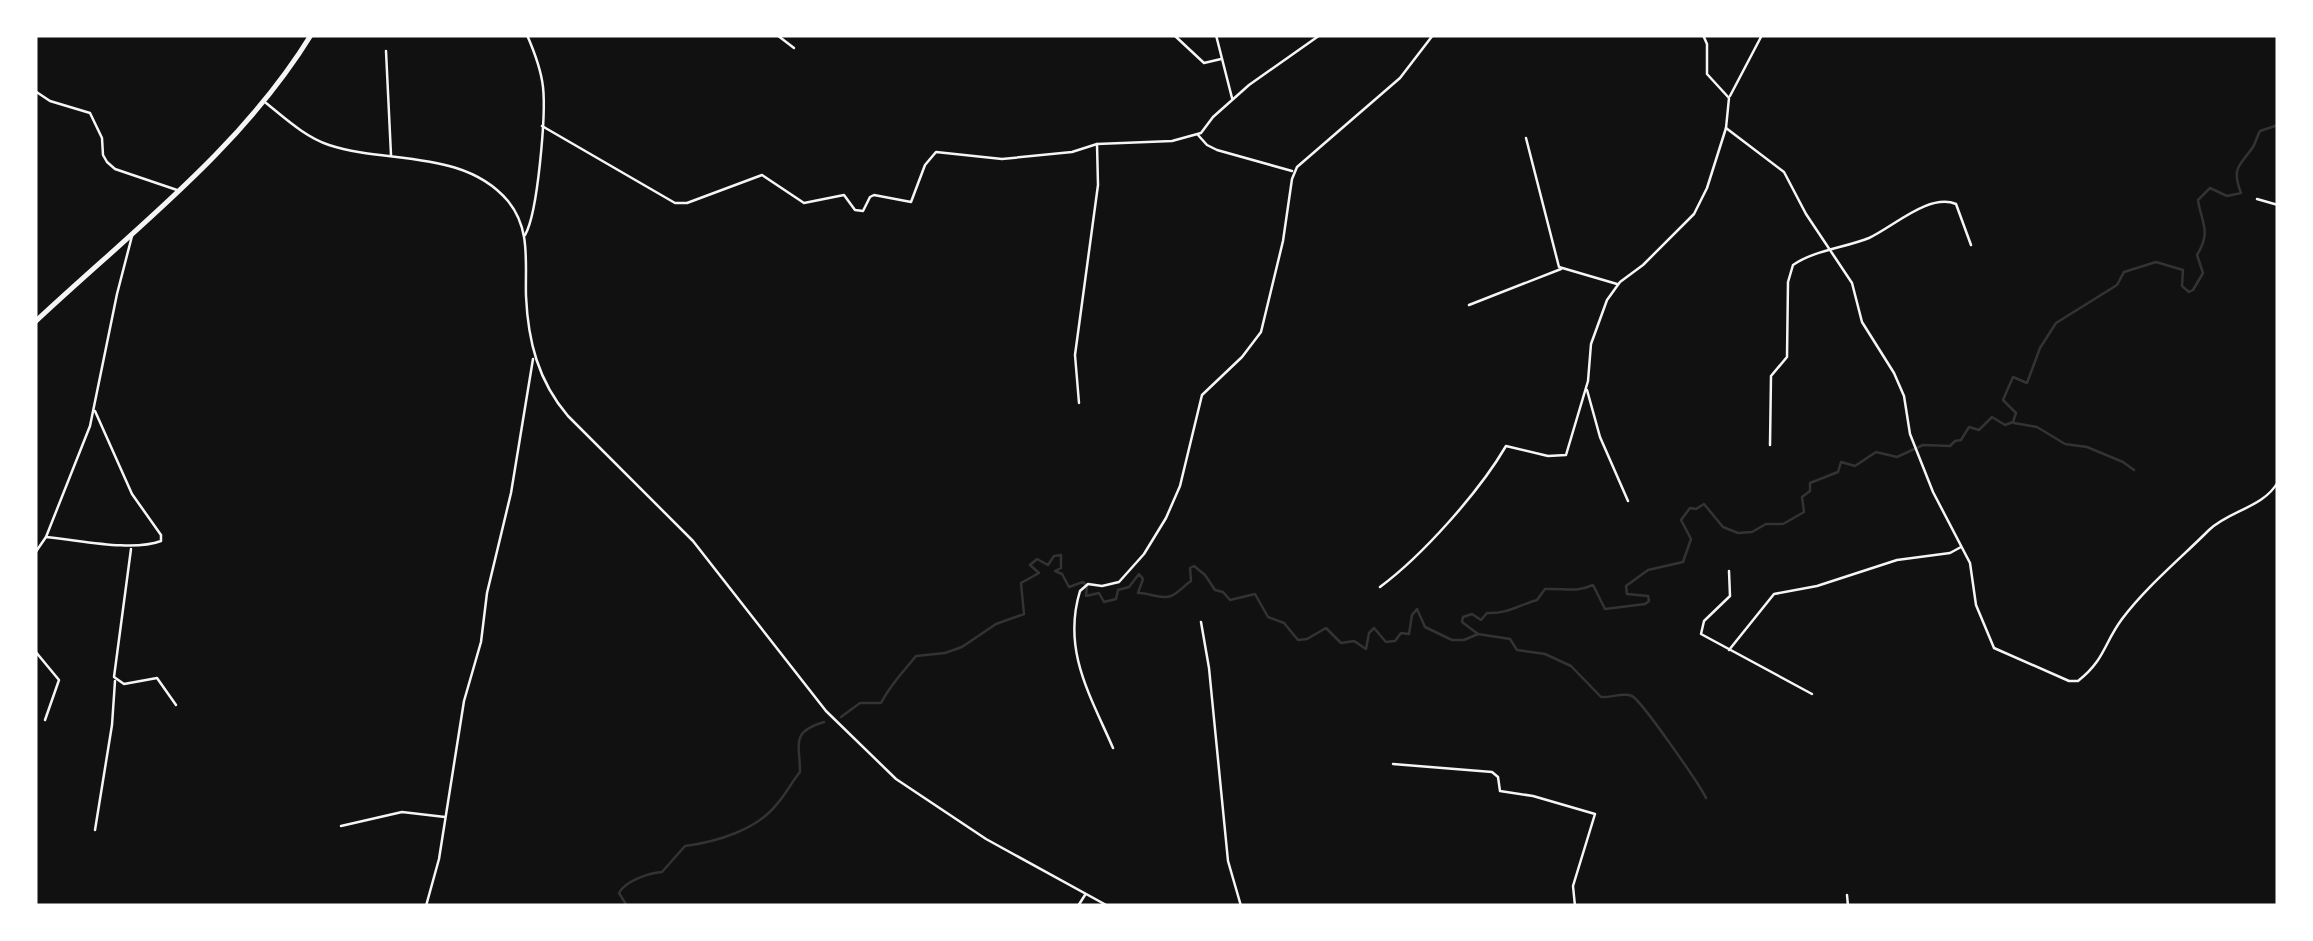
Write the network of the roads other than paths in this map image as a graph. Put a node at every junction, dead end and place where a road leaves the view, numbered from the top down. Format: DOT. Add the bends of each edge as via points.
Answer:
graph roads {
  1 [pos="311,35"];
  2 [pos="526,35"];
  3 [pos="777,35"];
  4 [pos="1174,35"];
  5 [pos="1216,35"];
  6 [pos="1320,35"];
  7 [pos="1433,35"];
  8 [pos="1702,35"];
  9 [pos="1762,35"];
  10 [pos="794,48"];
  11 [pos="386,50"];
  12 [pos="1222,59"];
  13 [pos="35,91"];
  14 [pos="1728,98"];
  15 [pos="1233,100"];
  16 [pos="264,102"];
  17 [pos="542,126"];
  18 [pos="1726,128"];
  19 [pos="1198,134"];
  20 [pos="1526,138"];
  21 [pos="1097,144"];
  22 [pos="391,156"];
  23 [pos="1294,173"];
  24 [pos="179,190"];
  25 [pos="2258,198"];
  26 [pos="2278,205"];
  27 [pos="132,234"];
  28 [pos="524,236"];
  29 [pos="1971,245"];
  30 [pos="1830,250"];
  31 [pos="1562,268"];
  32 [pos="1618,286"];
  33 [pos="1469,305"];
  34 [pos="35,322"];
  35 [pos="534,356"];
  36 [pos="1586,388"];
  37 [pos="1079,403"];
  38 [pos="94,410"];
  39 [pos="1770,444"];
  40 [pos="2278,482"];
  41 [pos="1628,500"];
  42 [pos="46,537"];
  43 [pos="1963,546"];
  44 [pos="132,548"];
  45 [pos="35,553"];
  46 [pos="1729,571"];
  47 [pos="1380,587"];
  48 [pos="1200,622"];
  49 [pos="1729,650"];
  50 [pos="35,651"];
  51 [pos="115,679"];
  52 [pos="1812,694"];
  53 [pos="176,705"];
  54 [pos="45,720"];
  55 [pos="1113,748"];
  56 [pos="1394,764"];
  57 [pos="446,817"];
  58 [pos="341,826"];
  59 [pos="95,830"];
  60 [pos="1086,894"];
  61 [pos="1848,896"];
  62 [pos="426,906"];
  63 [pos="1078,906"];
  64 [pos="1108,906"];
  65 [pos="1241,906"];
  66 [pos="1575,906"];
  67 [pos="1848,906"];
  1 -- 16 [label="main road"];
  2 -- 17 [label="street" via="543,84"];
  3 -- 10 [label="street"];
  4 -- 12 [label="street" via="1204,63"];
  5 -- 12 [label="street"];
  6 -- 15 [label="street"];
  7 -- 23 [label="street" via="1400,78"];
  8 -- 14 [label="street" via="1707,74"];
  9 -- 14 [label="street"];
  11 -- 22 [label="street"];
  12 -- 15 [label="street"];
  13 -- 24 [label="street" via="90,114 103,155 115,168"];
  14 -- 18 [label="street"];
  15 -- 19 [label="street"];
  16 -- 22 [label="street" via="319,140"];
  16 -- 24 [label="main road"];
  17 -- 21 [label="street" via="676,204 762,175 804,203 844,196 863,211 874,196 912,202 936,152 1002,158"];
  17 -- 28 [label="street"];
  18 -- 30 [label="street" via="1784,172"];
  18 -- 32 [label="street" via="1694,214"];
  19 -- 21 [label="street"];
  19 -- 23 [label="street" via="1217,150"];
  20 -- 31 [label="street"];
  21 -- 37 [label="street" via="1098,186 1075,354"];
  22 -- 28 [label="street" via="478,176 507,200"];
  23 -- 55 [label="street" via="1262,332 1202,395 1173,504 1144,554 1119,582 1088,584 1078,595 1076,661"];
  24 -- 27 [label="main road"];
  25 -- 26 [label="street"];
  27 -- 34 [label="main road"];
  27 -- 38 [label="street"];
  28 -- 35 [label="street"];
  29 -- 30 [label="street" via="1953,201"];
  30 -- 39 [label="street" via="1790,269 1787,356 1771,376"];
  30 -- 43 [label="street" via="1894,373 1912,443"];
  31 -- 32 [label="street"];
  31 -- 33 [label="street"];
  32 -- 36 [label="street" via="1591,344"];
  35 -- 57 [label="street"];
  35 -- 60 [label="street" via="562,410 701,550 810,693 862,749 932,805"];
  36 -- 41 [label="street"];
  36 -- 47 [label="street" via="1566,455 1506,446 1442,528"];
  38 -- 42 [label="street"];
  38 -- 44 [label="street" via="136,502 162,537"];
  40 -- 43 [label="street" via="2262,500 2216,523 2184,554 2127,613 2102,657 2078,681 1994,648"];
  42 -- 44 [label="street"];
  42 -- 45 [label="street"];
  43 -- 49 [label="street" via="1774,594"];
  44 -- 51 [label="street"];
  46 -- 49 [label="street" via="1730,596 1700,632"];
  48 -- 65 [label="street" via="1228,861"];
  49 -- 52 [label="street"];
  50 -- 54 [label="street" via="58,680"];
  51 -- 53 [label="street" via="124,684 157,678"];
  51 -- 59 [label="street"];
  56 -- 66 [label="street" via="1492,772 1500,790 1595,814 1573,886"];
  57 -- 58 [label="street" via="402,812"];
  57 -- 62 [label="street"];
  60 -- 63 [label="street"];
  60 -- 64 [label="street"];
  61 -- 67 [label="street"];
}
